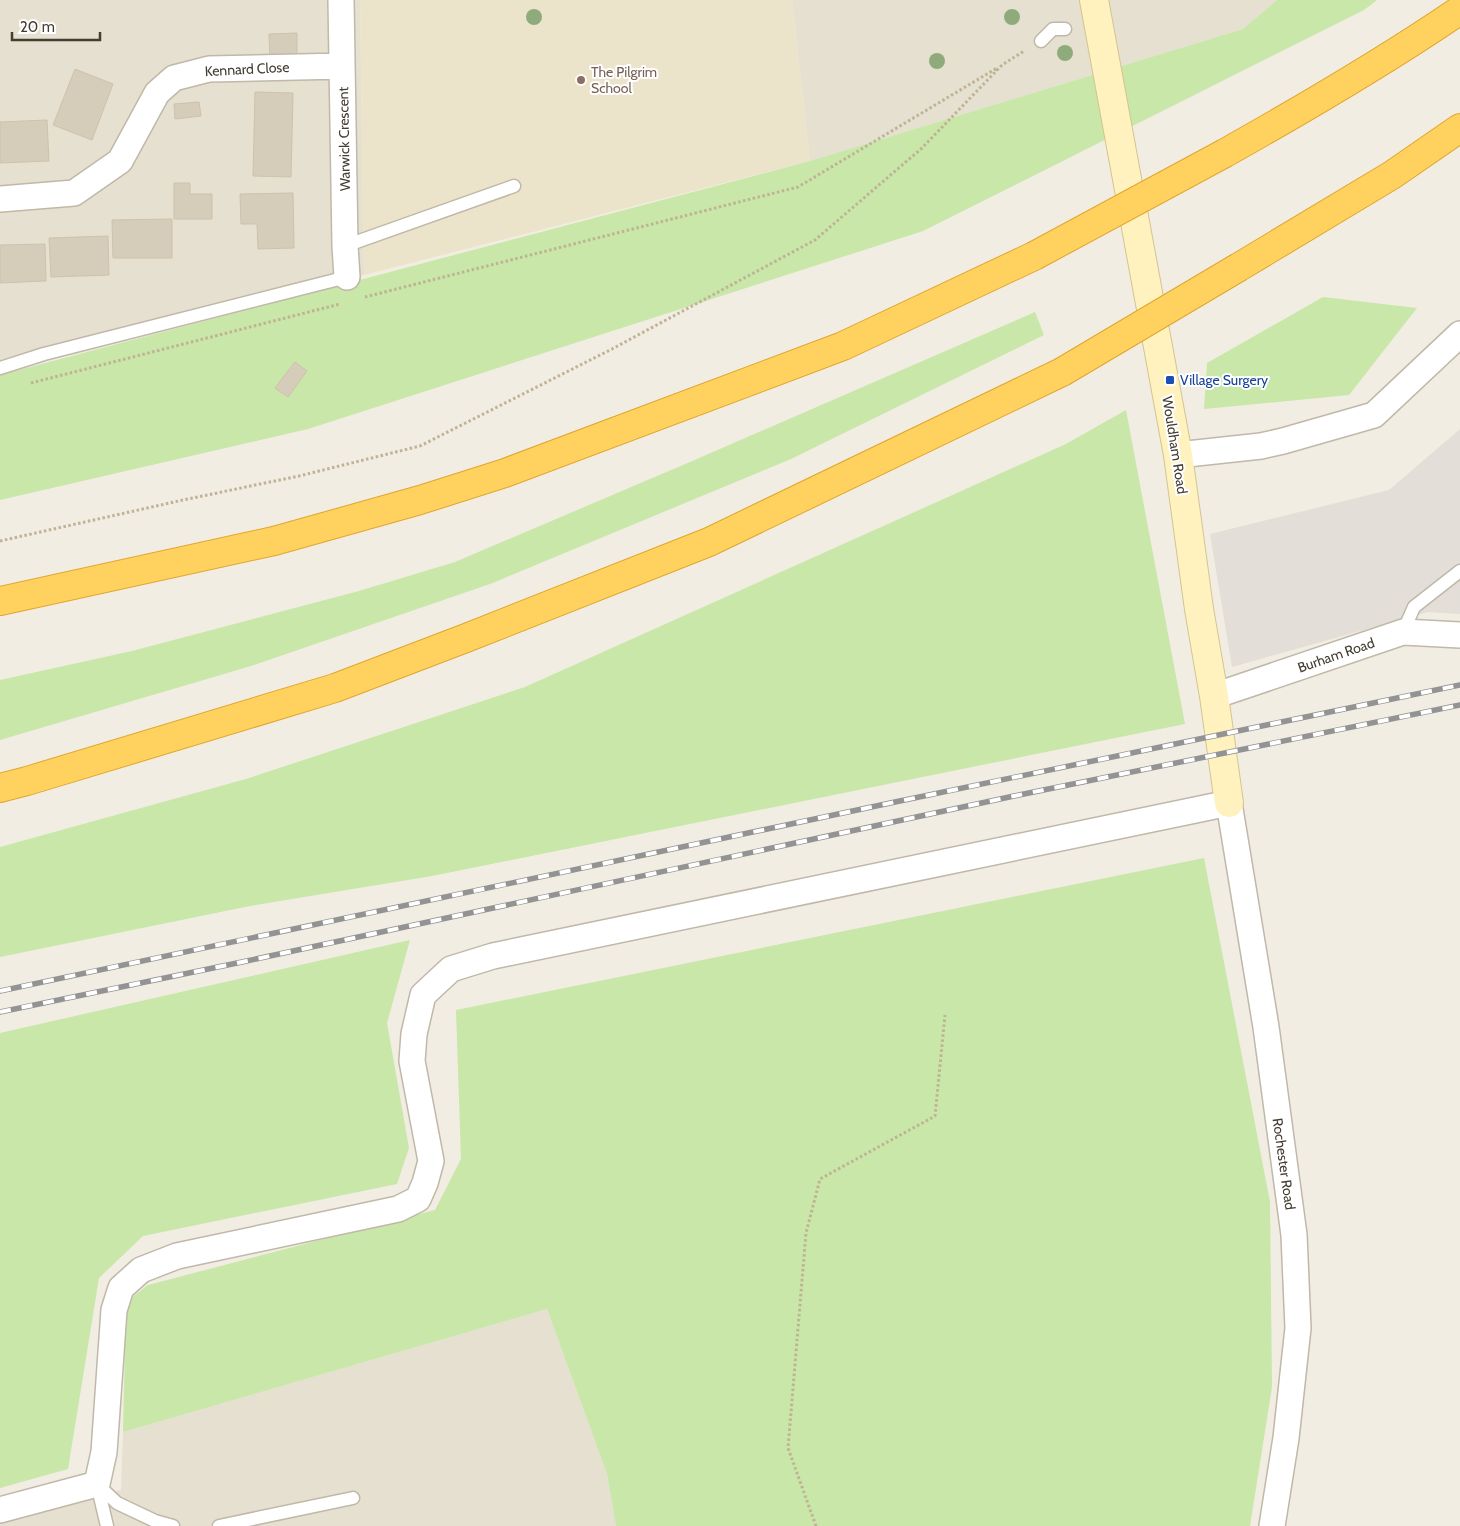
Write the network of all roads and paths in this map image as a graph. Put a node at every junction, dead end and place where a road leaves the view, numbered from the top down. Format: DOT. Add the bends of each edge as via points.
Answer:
graph roads {
  1 [pos="342,0"];
  2 [pos="1094,0"];
  3 [pos="1460,10"];
  4 [pos="1065,29"];
  5 [pos="1041,41"];
  6 [pos="1002,65"];
  7 [pos="342,66"];
  8 [pos="1460,128"];
  9 [pos="514,186"];
  10 [pos="0,199"];
  11 [pos="345,246"];
  12 [pos="352,288"];
  13 [pos="346,302"];
  14 [pos="1460,334"];
  15 [pos="0,368"];
  16 [pos="29,383"];
  17 [pos="1178,456"];
  18 [pos="0,541"];
  19 [pos="1460,571"];
  20 [pos="0,601"];
  21 [pos="1403,632"];
  22 [pos="1460,634"];
  23 [pos="1214,696"];
  24 [pos="0,788"];
  25 [pos="1229,803"];
  26 [pos="945,1015"];
  27 [pos="97,1484"];
  28 [pos="353,1498"];
  29 [pos="0,1510"];
  30 [pos="108,1526"];
  31 [pos="173,1526"];
  32 [pos="219,1526"];
  33 [pos="816,1526"];
  34 [pos="1272,1526"];
  1 -- 7 [label="street, Warwick Crescent"];
  2 -- 17 [label="street, Wouldham Road"];
  3 -- 20 [label="highway, bridge" via="1306,107 1224,153 1034,256 843,346 505,473 420,500 274,541"];
  4 -- 5 [label="lane" via="1053,29"];
  5 -- 6 [label="path"];
  6 -- 12 [label="path" via="798,187"];
  6 -- 18 [label="path" via="922,148 814,240 612,349 420,446 299,476"];
  7 -- 10 [label="street, Kennard Close" via="209,69 174,78 157,93 120,161 74,193"];
  7 -- 11 [label="street, Warwick Crescent"];
  8 -- 24 [label="highway, bridge" via="1392,175 1062,372 709,542 335,688"];
  9 -- 11 [label="lane"];
  11 -- 12 [label="street, Warwick Crescent"];
  12 -- 15 [label="lane" via="44,354"];
  13 -- 16 [label="path"];
  14 -- 17 [label="street" via="1374,415 1283,441"];
  17 -- 23 [label="street, Wouldham Road"];
  19 -- 21 [label="lane" via="1414,607"];
  21 -- 22 [label="street, Burham Road"];
  21 -- 23 [label="street, Burham Road"];
  23 -- 25 [label="street, Wouldham Road"];
  25 -- 27 [label="street" via="512,952 451,969 423,995 414,1034 412,1061 431,1161 418,1199 398,1209 177,1256 140,1270 121,1288 114,1310 104,1452"];
  25 -- 34 [label="street, Rochester Road" via="1266,1027 1294,1235 1298,1328"];
  26 -- 33 [label="path" via="935,1116 820,1179 806,1233 788,1448"];
  27 -- 29 [label="street"];
  27 -- 30 [label="lane"];
  27 -- 31 [label="lane" via="117,1503"];
  28 -- 32 [label="lane"];
}
